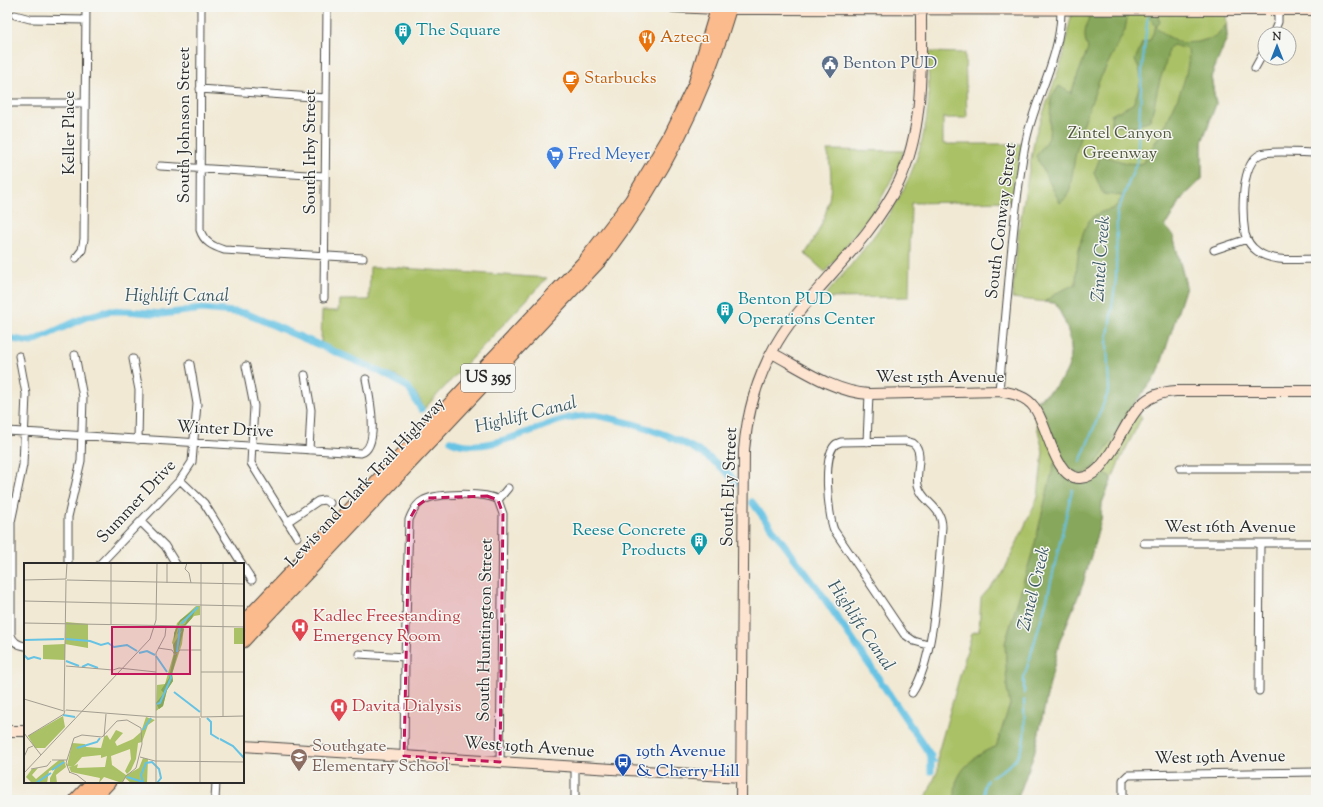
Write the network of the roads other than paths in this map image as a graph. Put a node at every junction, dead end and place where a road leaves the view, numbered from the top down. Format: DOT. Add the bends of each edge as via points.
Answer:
graph roads {
  1 [pos="86,7"];
  2 [pos="201,7"];
  3 [pos="327,7"];
  4 [pos="674,7"];
  5 [pos="724,8"];
  6 [pos="1278,9"];
  7 [pos="921,10"];
  8 [pos="1316,10"];
  9 [pos="1061,11"];
  10 [pos="15,15"];
  11 [pos="86,20"];
  12 [pos="1276,26"];
  13 [pos="1257,64"];
  14 [pos="1255,68"];
  15 [pos="200,89"];
  16 [pos="326,98"];
  17 [pos="7,103"];
  18 [pos="85,103"];
  19 [pos="1316,153"];
  20 [pos="160,166"];
  21 [pos="200,169"];
  22 [pos="326,176"];
  23 [pos="1247,239"];
  24 [pos="1214,250"];
  25 [pos="325,256"];
  26 [pos="76,258"];
  27 [pos="363,258"];
  28 [pos="1316,260"];
  29 [pos="324,298"];
  30 [pos="772,353"];
  31 [pos="75,355"];
  32 [pos="19,356"];
  33 [pos="133,359"];
  34 [pos="190,364"];
  35 [pos="246,366"];
  36 [pos="305,375"];
  37 [pos="366,379"];
  38 [pos="1316,391"];
  39 [pos="999,392"];
  40 [pos="869,394"];
  41 [pos="7,431"];
  42 [pos="24,433"];
  43 [pos="81,436"];
  44 [pos="138,440"];
  45 [pos="867,442"];
  46 [pos="195,443"];
  47 [pos="252,446"];
  48 [pos="309,450"];
  49 [pos="1180,468"];
  50 [pos="1316,468"];
  51 [pos="180,480"];
  52 [pos="508,488"];
  53 [pos="498,500"];
  54 [pos="330,503"];
  55 [pos="140,522"];
  56 [pos="287,522"];
  57 [pos="297,537"];
  58 [pos="1144,543"];
  59 [pos="1260,543"];
  60 [pos="1316,543"];
  61 [pos="68,563"];
  62 [pos="103,563"];
  63 [pos="175,563"];
  64 [pos="241,563"];
  65 [pos="244,568"];
  66 [pos="252,580"];
  67 [pos="244,623"];
  68 [pos="244,640"];
  69 [pos="928,645"];
  70 [pos="24,646"];
  71 [pos="359,654"];
  72 [pos="405,656"];
  73 [pos="1259,691"];
  74 [pos="912,693"];
  75 [pos="7,731"];
  76 [pos="24,731"];
  77 [pos="244,746"];
  78 [pos="404,756"];
  79 [pos="500,762"];
  80 [pos="575,767"];
  81 [pos="1316,772"];
  82 [pos="741,777"];
  83 [pos="91,783"];
  84 [pos="108,783"];
  85 [pos="216,783"];
  86 [pos="76,800"];
  87 [pos="92,800"];
  88 [pos="216,800"];
  89 [pos="575,800"];
  90 [pos="741,800"];
  91 [pos="1123,800"];
  1 -- 11 [label="street, Keller Place"];
  2 -- 15 [label="street, South Johnson Street"];
  3 -- 16 [label="street, South Irby Street"];
  4 -- 5 [label="street"];
  5 -- 7 [label="street"];
  5 -- 67 [label="highway, Lewis and Clark Trail Highway / US 395" via="695,84 668,139 631,201 584,261"];
  5 -- 68 [label="highway, Lewis and Clark Trail Highway / US 395" via="707,76 683,132 656,180 619,235 601,258"];
  6 -- 8 [label="street"];
  6 -- 9 [label="street"];
  6 -- 12 [label="street"];
  7 -- 9 [label="street"];
  7 -- 30 [label="street, South Ely Street" via="920,98 917,122 907,162 899,181 869,230 790,323"];
  9 -- 39 [label="street, South Conway Street" via="1058,46 1032,119 1021,166"];
  10 -- 11 [label="street" via="30,19"];
  11 -- 18 [label="street, Keller Place"];
  13 -- 14 [label="street"];
  15 -- 16 [label="street"];
  15 -- 21 [label="street, South Johnson Street"];
  16 -- 22 [label="street, South Irby Street"];
  17 -- 18 [label="street"];
  18 -- 26 [label="street, Keller Place" via="84,239 82,250"];
  19 -- 23 [label="street" via="1261,154 1250,164 1245,178 1244,213"];
  20 -- 21 [label="street"];
  21 -- 22 [label="street"];
  21 -- 25 [label="street, South Johnson Street" via="200,230 206,241 214,247 224,250"];
  22 -- 25 [label="street, South Irby Street"];
  23 -- 24 [label="street"];
  23 -- 28 [label="street" via="1253,248 1266,257"];
  25 -- 27 [label="street"];
  25 -- 29 [label="street, South Irby Street"];
  30 -- 40 [label="street, West 15th Avenue" via="837,387 850,392"];
  30 -- 82 [label="street, South Ely Street" via="762,370 752,401 744,450"];
  31 -- 43 [label="street" via="83,397"];
  32 -- 42 [label="street" via="26,394"];
  33 -- 44 [label="street" via="140,390"];
  34 -- 46 [label="street, Summer Drive" via="197,404"];
  35 -- 47 [label="street" via="254,406"];
  36 -- 48 [label="street" via="311,410"];
  37 -- 48 [label="street, Winter Drive" via="373,411 369,448 361,453"];
  38 -- 39 [label="street, West 15th Avenue" via="1176,391 1153,395 1141,404 1110,454 1094,473 1077,478 1067,474 1060,465 1035,408 1018,395"];
  39 -- 40 [label="street, West 15th Avenue"];
  40 -- 45 [label="street"];
  41 -- 42 [label="street, Winter Drive"];
  42 -- 43 [label="street, Winter Drive"];
  42 -- 70 [label="street" via="22,472 12,512 10,539 11,636 16,644"];
  43 -- 44 [label="street, Winter Drive"];
  43 -- 61 [label="street" via="81,461 68,516"];
  44 -- 46 [label="street, Winter Drive"];
  45 -- 69 [label="street" via="906,441 916,445 919,452 917,478 920,490 936,508 942,522 936,599"];
  45 -- 69 [label="street" via="842,442 833,446 830,454 827,496 829,517 834,530 904,634 914,641"];
  46 -- 47 [label="street, Winter Drive"];
  46 -- 51 [label="street, Summer Drive" via="192,462"];
  47 -- 48 [label="street, Winter Drive"];
  47 -- 56 [label="street" via="251,463"];
  49 -- 50 [label="street"];
  51 -- 55 [label="street, Summer Drive"];
  51 -- 64 [label="street" via="204,503"];
  52 -- 53 [label="street"];
  53 -- 72 [label="street" via="487,496 447,495 428,498 416,506 409,520"];
  53 -- 79 [label="street, South Huntington Street" via="502,514"];
  54 -- 56 [label="street" via="318,501"];
  55 -- 62 [label="street, Summer Drive"];
  55 -- 63 [label="street" via="165,546"];
  56 -- 57 [label="street"];
  58 -- 59 [label="street, West 16th Avenue"];
  59 -- 60 [label="street, West 16th Avenue"];
  59 -- 73 [label="street"];
  65 -- 66 [label="street"];
  69 -- 74 [label="street" via="919,681"];
  71 -- 72 [label="street"];
  72 -- 78 [label="street"];
  75 -- 76 [label="street"];
  77 -- 78 [label="street, West 19th Avenue"];
  78 -- 79 [label="street, West 19th Avenue"];
  79 -- 80 [label="street, West 19th Avenue"];
  80 -- 82 [label="street, West 19th Avenue"];
  80 -- 89 [label="street"];
  81 -- 91 [label="street, West 19th Avenue" via="1125,776"];
  82 -- 90 [label="street, South Ely Street"];
  83 -- 86 [label="highway"];
  84 -- 87 [label="highway"];
  85 -- 88 [label="street"];
}
